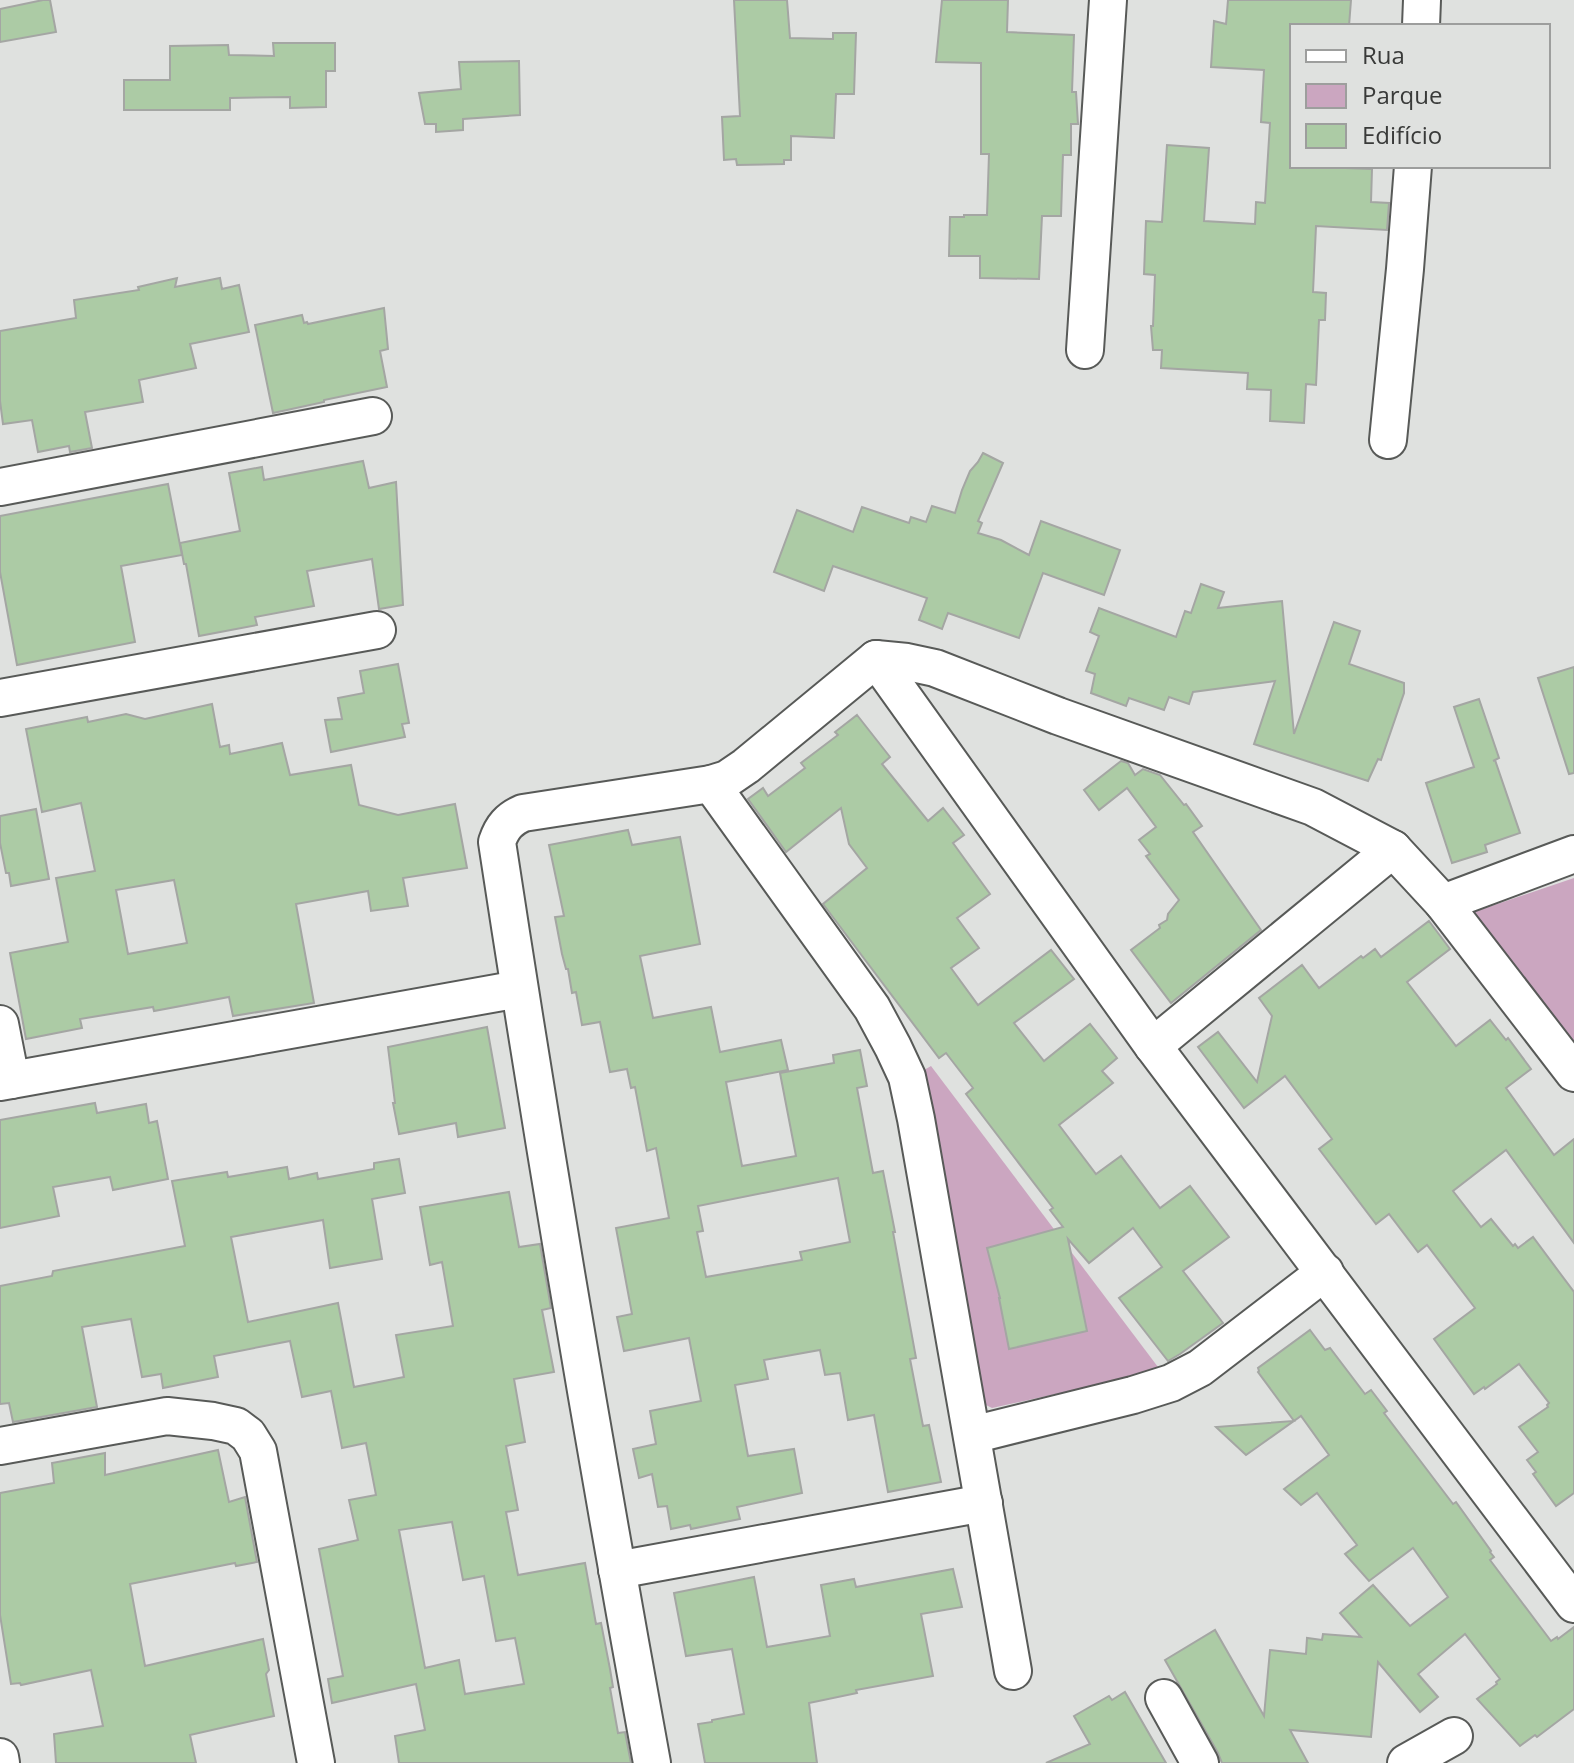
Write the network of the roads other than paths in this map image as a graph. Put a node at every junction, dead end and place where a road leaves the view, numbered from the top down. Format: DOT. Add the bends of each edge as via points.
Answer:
graph roads {
  1 [pos="1108,0"];
  2 [pos="1422,0"];
  3 [pos="1421,24"];
  4 [pos="1413,168"];
  5 [pos="1085,350"];
  6 [pos="373,416"];
  7 [pos="1388,440"];
  8 [pos="0,487"];
  9 [pos="377,630"];
  10 [pos="876,659"];
  11 [pos="0,698"];
  12 [pos="711,784"];
  13 [pos="1393,849"];
  14 [pos="1574,854"];
  15 [pos="1443,903"];
  16 [pos="519,989"];
  17 [pos="0,1024"];
  18 [pos="1153,1046"];
  19 [pos="1574,1073"];
  20 [pos="6,1081"];
  21 [pos="1325,1272"];
  22 [pos="972,1435"];
  23 [pos="0,1446"];
  24 [pos="984,1503"];
  25 [pos="617,1570"];
  26 [pos="1574,1604"];
  27 [pos="1013,1671"];
  28 [pos="1164,1698"];
  29 [pos="1454,1736"];
  30 [pos="0,1757"];
  31 [pos="1,1763"];
  32 [pos="316,1763"];
  33 [pos="652,1763"];
  34 [pos="1200,1763"];
  35 [pos="1406,1763"];
  1 -- 5 [label="street"];
  2 -- 3 [label="street"];
  4 -- 7 [label="street"];
  6 -- 8 [label="street"];
  9 -- 11 [label="street"];
  10 -- 12 [label="street" via="746,766"];
  10 -- 13 [label="street" via="935,668 1313,807"];
  10 -- 18 [label="street"];
  12 -- 16 [label="street" via="509,819 497,842"];
  12 -- 22 [label="street" via="872,1008 907,1077"];
  13 -- 15 [label="street"];
  13 -- 18 [label="street"];
  14 -- 15 [label="street"];
  15 -- 19 [label="street"];
  16 -- 20 [label="street"];
  16 -- 25 [label="street"];
  17 -- 20 [label="street"];
  18 -- 21 [label="street"];
  21 -- 22 [label="street" via="1200,1368 1171,1383"];
  21 -- 26 [label="street"];
  22 -- 24 [label="street"];
  23 -- 32 [label="street" via="167,1416 236,1426 248,1435 258,1451"];
  24 -- 25 [label="street"];
  24 -- 27 [label="street"];
  25 -- 33 [label="street"];
  28 -- 34 [label="street"];
  29 -- 35 [label="street"];
  30 -- 31 [label="street"];
}
